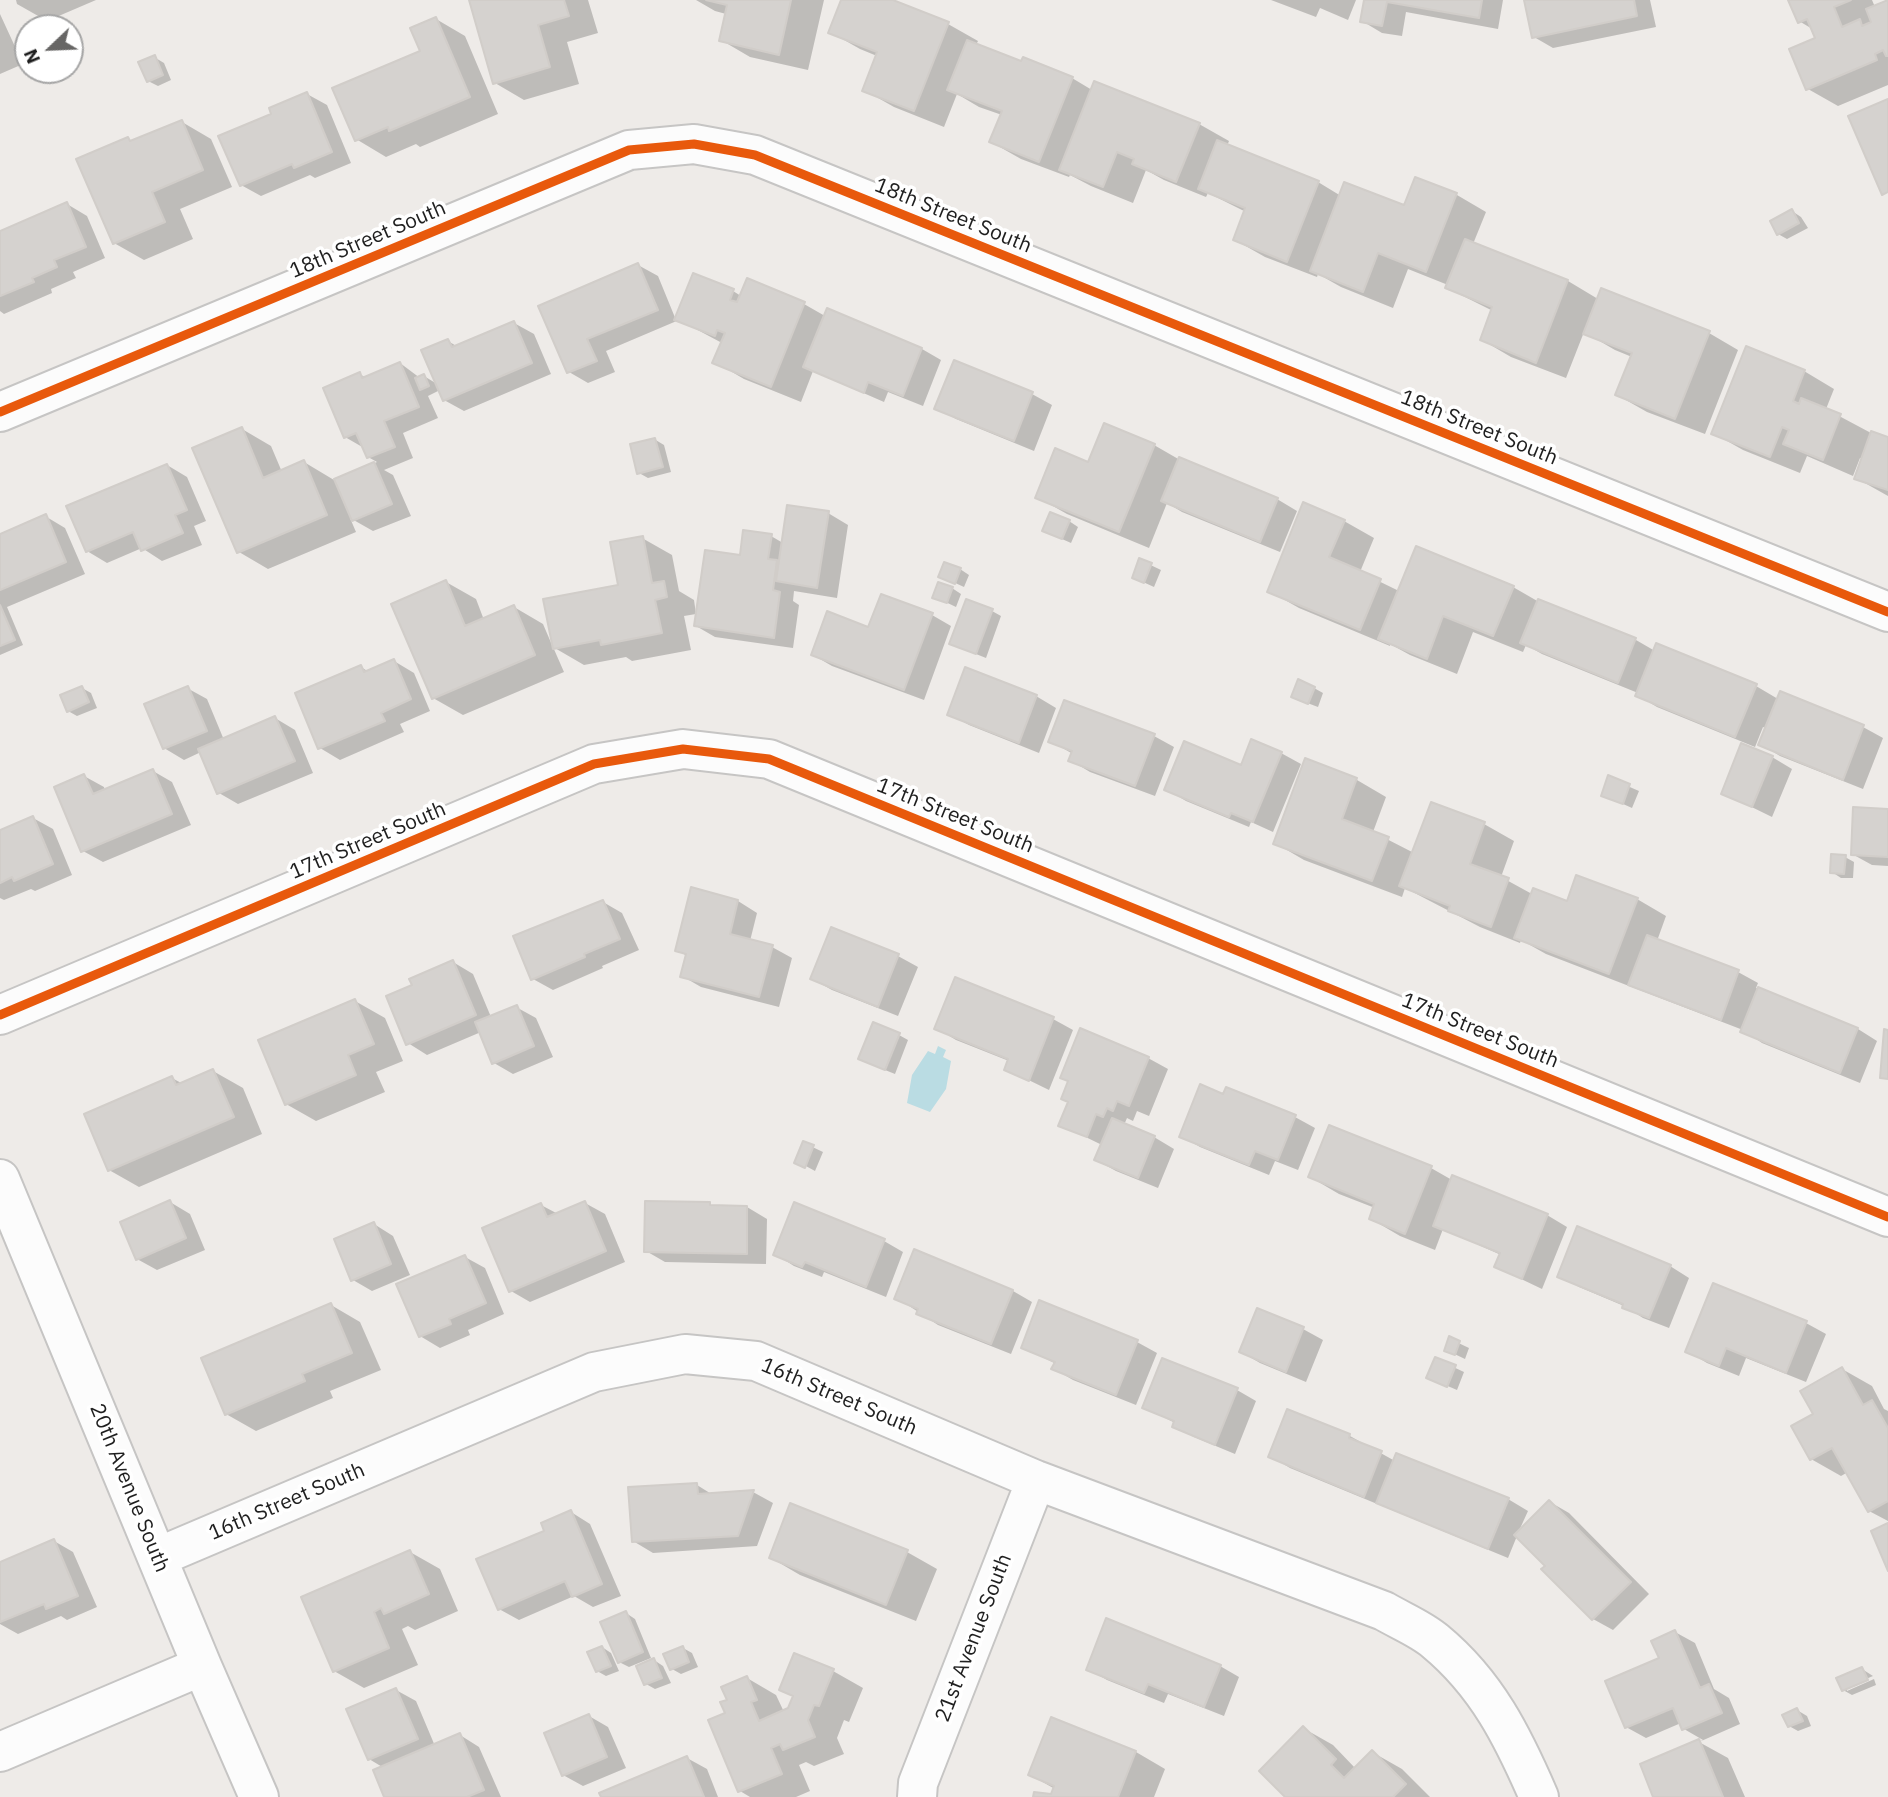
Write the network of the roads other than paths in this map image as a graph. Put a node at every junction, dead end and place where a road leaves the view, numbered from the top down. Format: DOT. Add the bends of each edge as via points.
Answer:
graph roads {
  1 [pos="0,412"];
  2 [pos="1888,612"];
  3 [pos="0,1015"];
  4 [pos="0,1179"];
  5 [pos="1888,1217"];
  6 [pos="1036,1480"];
  7 [pos="158,1557"];
  8 [pos="202,1666"];
  9 [pos="0,1752"];
  10 [pos="258,1797"];
  11 [pos="917,1797"];
  12 [pos="1539,1797"];
  1 -- 2 [label="street, 18th Street South" via="629,150 694,144 755,155"];
  3 -- 5 [label="street, 17th Street South" via="594,764 683,749 769,759"];
  4 -- 7 [label="street, 20th Avenue South"];
  6 -- 7 [label="street, 16th Street South" via="756,1361 685,1354 594,1372"];
  6 -- 11 [label="street, 21st Avenue South" via="918,1783"];
  6 -- 12 [label="street, 16th Street South" via="1384,1611 1434,1640 1480,1685"];
  7 -- 8 [label="street, 20th Avenue South"];
  8 -- 9 [label="street"];
  8 -- 10 [label="street, 20th Avenue South"];
}
